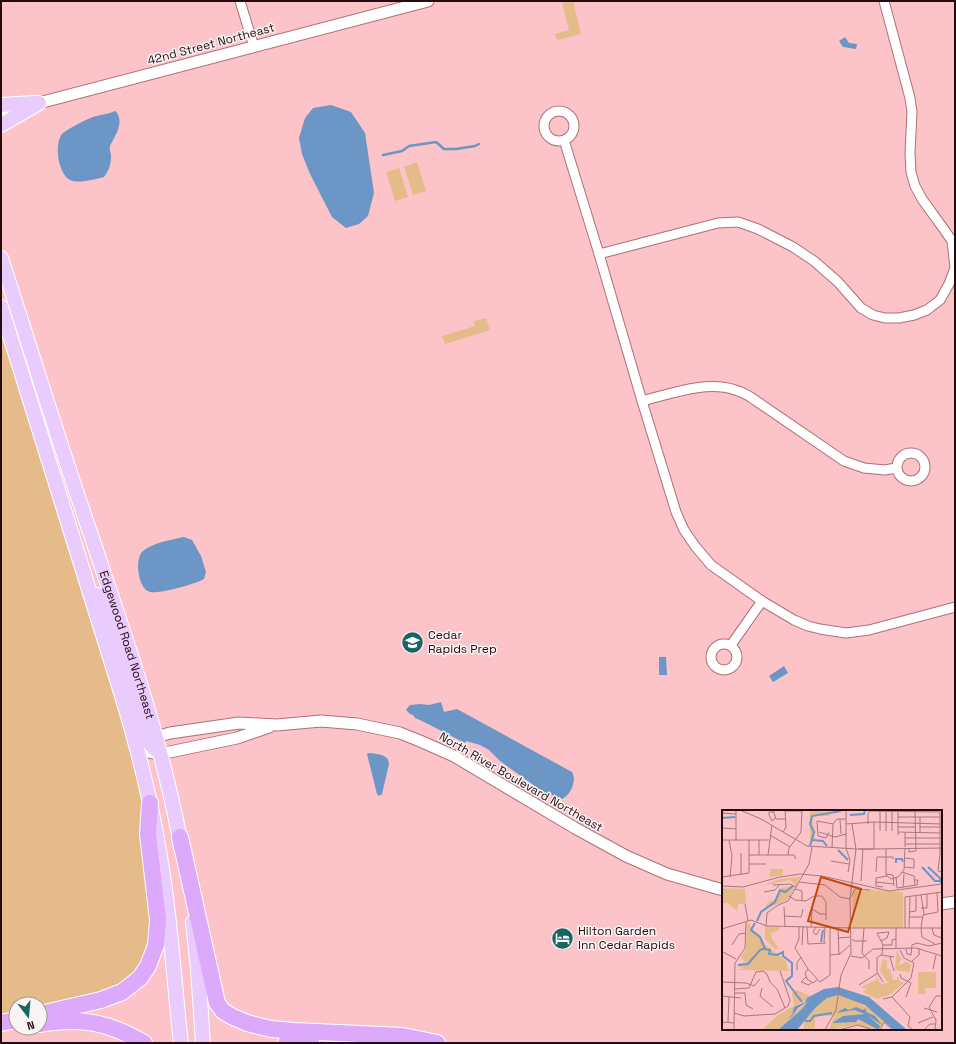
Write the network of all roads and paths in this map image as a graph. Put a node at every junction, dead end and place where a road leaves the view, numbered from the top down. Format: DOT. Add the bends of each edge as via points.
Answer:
graph roads {
  1 [pos="240,1"];
  2 [pos="428,1"];
  3 [pos="884,1"];
  4 [pos="254,47"];
  5 [pos="39,103"];
  6 [pos="1,105"];
  7 [pos="1,113"];
  8 [pos="1,125"];
  9 [pos="564,140"];
  10 [pos="599,254"];
  11 [pos="1,258"];
  12 [pos="1,307"];
  13 [pos="642,401"];
  14 [pos="896,468"];
  15 [pos="762,601"];
  16 [pos="955,607"];
  17 [pos="730,645"];
  18 [pos="277,724"];
  19 [pos="147,743"];
  20 [pos="160,754"];
  21 [pos="150,803"];
  22 [pos="180,837"];
  23 [pos="722,890"];
  24 [pos="955,902"];
  25 [pos="942,904"];
  26 [pos="48,1012"];
  27 [pos="48,1023"];
  28 [pos="144,1043"];
  29 [pos="181,1043"];
  30 [pos="203,1043"];
  31 [pos="286,1043"];
  32 [pos="436,1043"];
  1 -- 4 [label="street"];
  2 -- 4 [label="street, 42nd Street Northeast"];
  3 -- 10 [label="street" via="910,98 911,172 922,199 952,241 955,268 940,300 914,316 885,318 873,315 861,308 814,260 758,229 738,222 718,222"];
  4 -- 5 [label="street, 42nd Street Northeast"];
  5 -- 6 [label="main road"];
  5 -- 7 [label="street, 42nd Street Northeast"];
  5 -- 8 [label="main road"];
  9 -- 10 [label="street"];
  10 -- 13 [label="street"];
  11 -- 19 [label="main road, Edgewood Road Northeast" via="123,630"];
  12 -- 19 [label="main road, Edgewood Road Northeast" via="79,558"];
  13 -- 14 [label="street" via="700,386 719,386 735,390 749,396 844,461 864,468"];
  13 -- 15 [label="street" via="676,512 684,530 711,565"];
  15 -- 16 [label="street" via="808,626 846,633 869,630"];
  15 -- 17 [label="street"];
  18 -- 19 [label="street, North River Boulevard Northeast" via="239,723 170,734"];
  18 -- 20 [label="street, North River Boulevard Northeast" via="237,738"];
  18 -- 23 [label="street, North River Boulevard Northeast" via="321,721 357,724 400,733 454,756 626,856 668,874"];
  19 -- 20 [label="main road, Edgewood Road Northeast"];
  19 -- 20 [label="street, North River Boulevard Northeast"];
  19 -- 21 [label="main road, Edgewood Road Northeast"];
  20 -- 22 [label="main road, Edgewood Road Northeast"];
  21 -- 26 [label="highway" via="148,834 158,920 156,945 148,966 140,978 122,992 101,1000"];
  21 -- 29 [label="main road, Edgewood Road Northeast" via="169,921"];
  22 -- 30 [label="main road, Edgewood Road Northeast" via="194,932"];
  22 -- 32 [label="highway" via="217,1003 223,1011 247,1023 271,1029 403,1036"];
  24 -- 25 [label="street"];
  27 -- 28 [label="highway" via="97,1023 115,1028"];
  31 -- 32 [label="highway"];
}
